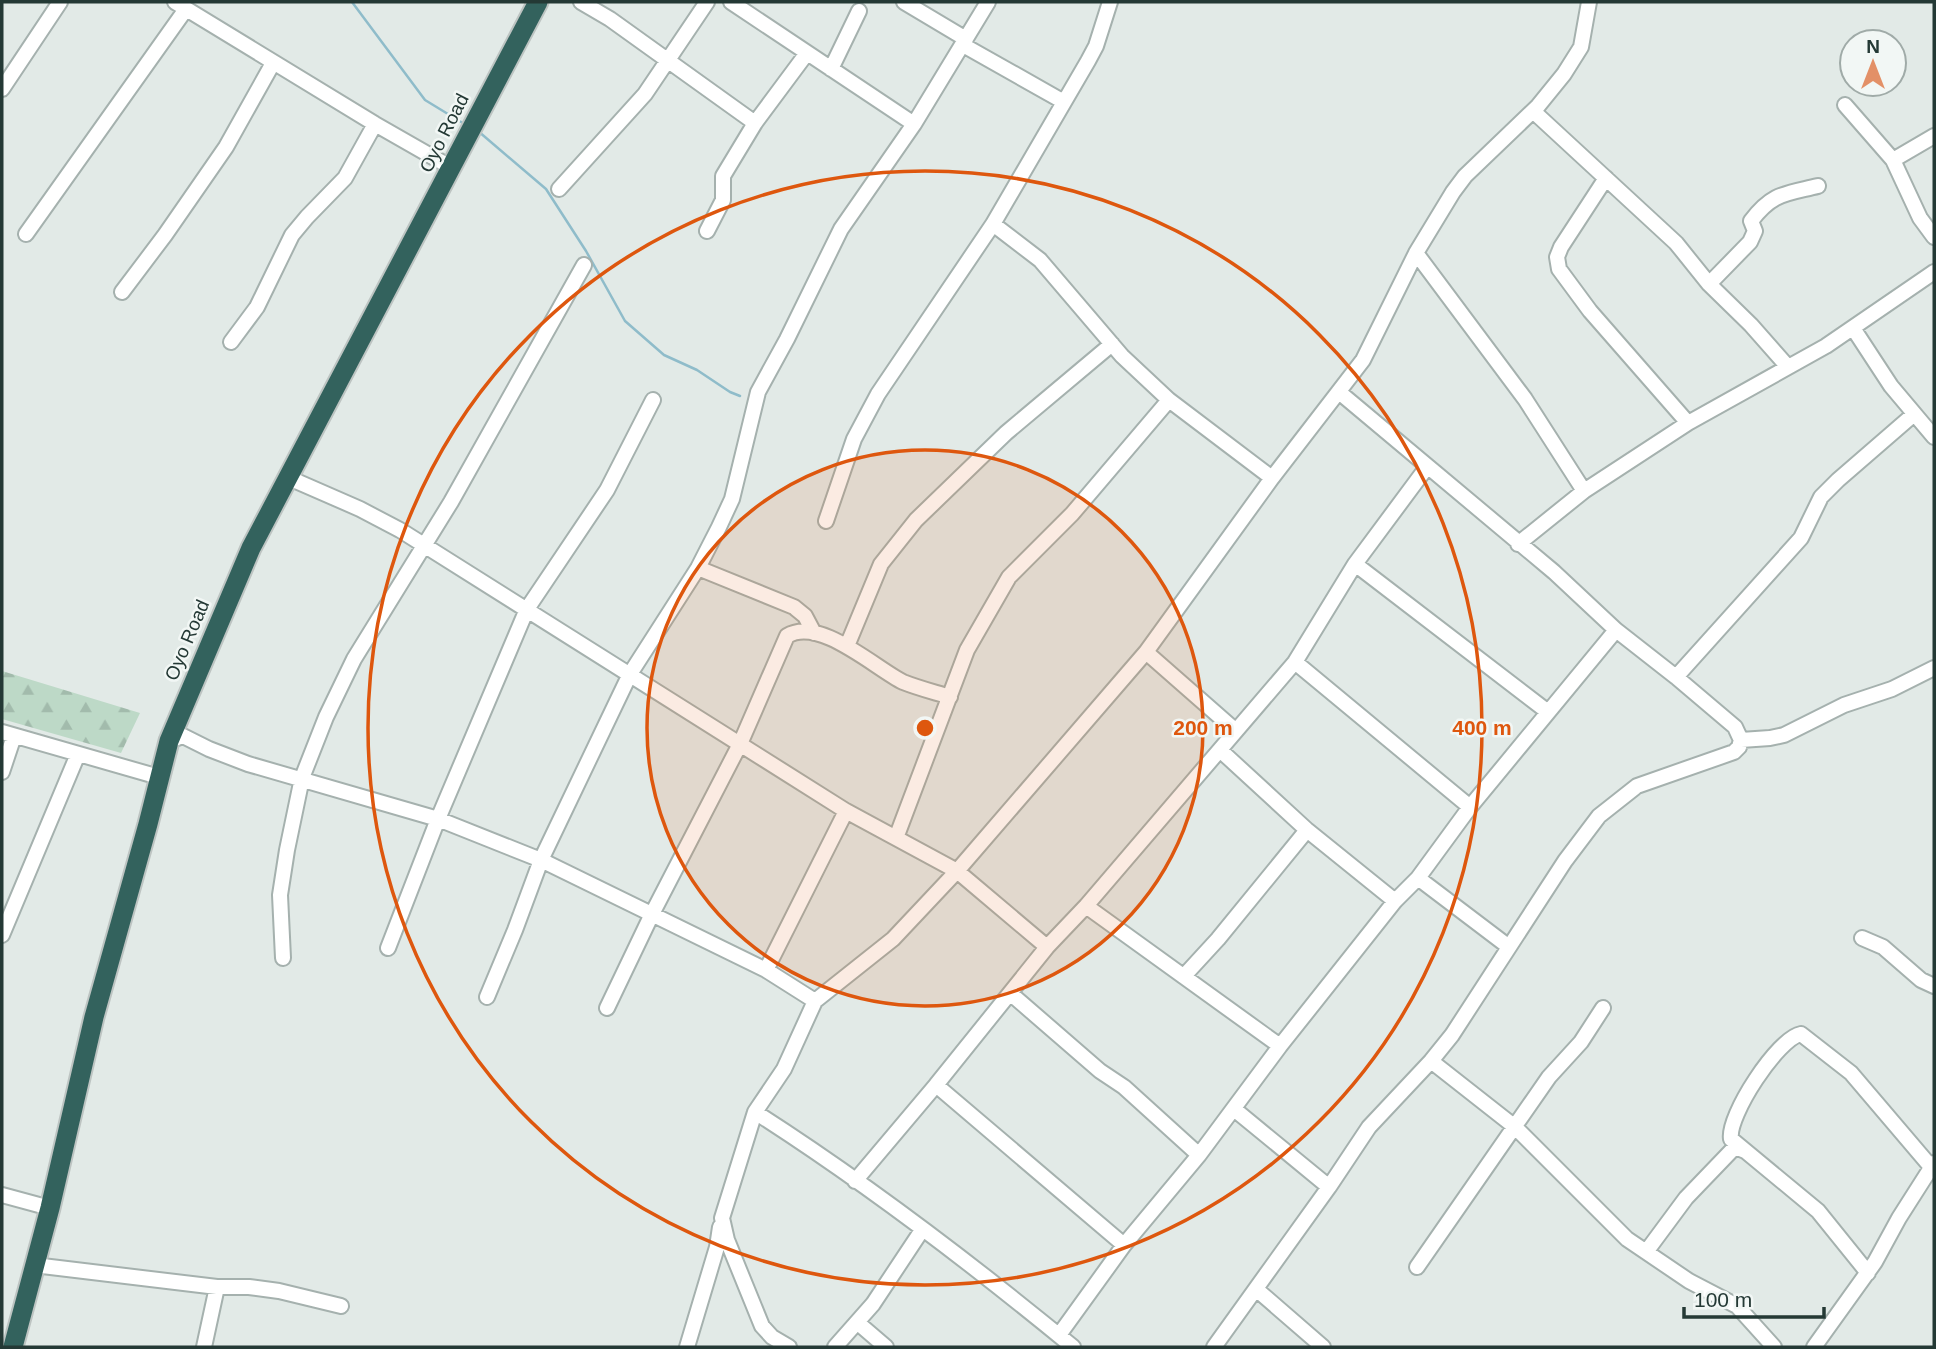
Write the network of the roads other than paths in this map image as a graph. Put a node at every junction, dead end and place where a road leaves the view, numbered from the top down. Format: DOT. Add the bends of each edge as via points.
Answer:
graph roads {
  1 [pos="60,2"];
  2 [pos="538,2"];
  3 [pos="581,2"];
  4 [pos="707,2"];
  5 [pos="732,2"];
  6 [pos="904,2"];
  7 [pos="988,2"];
  8 [pos="1111,2"];
  9 [pos="1589,2"];
  10 [pos="181,5"];
  11 [pos="859,11"];
  12 [pos="964,42"];
  13 [pos="807,52"];
  14 [pos="667,60"];
  15 [pos="273,63"];
  16 [pos="831,69"];
  17 [pos="2,89"];
  18 [pos="1064,102"];
  19 [pos="1845,105"];
  20 [pos="1533,111"];
  21 [pos="755,123"];
  22 [pos="375,124"];
  23 [pos="914,124"];
  24 [pos="1934,136"];
  25 [pos="1893,160"];
  26 [pos="452,168"];
  27 [pos="1606,178"];
  28 [pos="1818,186"];
  29 [pos="559,189"];
  30 [pos="993,224"];
  31 [pos="708,231"];
  32 [pos="26,234"];
  33 [pos="1934,237"];
  34 [pos="1416,253"];
  35 [pos="584,265"];
  36 [pos="1934,272"];
  37 [pos="1709,284"];
  38 [pos="122,292"];
  39 [pos="1853,328"];
  40 [pos="231,342"];
  41 [pos="1112,344"];
  42 [pos="1788,367"];
  43 [pos="1339,391"];
  44 [pos="653,400"];
  45 [pos="1169,400"];
  46 [pos="1913,415"];
  47 [pos="1688,424"];
  48 [pos="1934,437"];
  49 [pos="1427,467"];
  50 [pos="289,478"];
  51 [pos="1272,478"];
  52 [pos="1584,491"];
  53 [pos="826,521"];
  54 [pos="1518,544"];
  55 [pos="423,545"];
  56 [pos="1355,564"];
  57 [pos="698,568"];
  58 [pos="527,609"];
  59 [pos="1616,629"];
  60 [pos="814,633"];
  61 [pos="847,646"];
  62 [pos="1146,652"];
  63 [pos="1294,662"];
  64 [pos="1934,668"];
  65 [pos="630,674"];
  66 [pos="1676,677"];
  67 [pos="950,696"];
  68 [pos="1548,712"];
  69 [pos="1236,731"];
  70 [pos="8,734"];
  71 [pos="1741,740"];
  72 [pos="169,741"];
  73 [pos="740,744"];
  74 [pos="1220,750"];
  75 [pos="78,754"];
  76 [pos="2,772"];
  77 [pos="159,777"];
  78 [pos="302,778"];
  79 [pos="1470,807"];
  80 [pos="846,811"];
  81 [pos="438,819"];
  82 [pos="1307,830"];
  83 [pos="896,838"];
  84 [pos="541,860"];
  85 [pos="957,871"];
  86 [pos="1418,878"];
  87 [pos="1395,901"];
  88 [pos="1086,906"];
  89 [pos="652,914"];
  90 [pos="2,935"];
  91 [pos="1862,938"];
  92 [pos="1047,947"];
  93 [pos="1509,947"];
  94 [pos="388,948"];
  95 [pos="283,958"];
  96 [pos="766,970"];
  97 [pos="1184,976"];
  98 [pos="1934,986"];
  99 [pos="1010,993"];
  100 [pos="487,997"];
  101 [pos="815,1001"];
  102 [pos="607,1008"];
  103 [pos="1603,1008"];
  104 [pos="1280,1046"];
  105 [pos="1431,1061"];
  106 [pos="936,1085"];
  107 [pos="1234,1109"];
  108 [pos="755,1112"];
  109 [pos="1515,1127"];
  110 [pos="1745,1151"];
  111 [pos="1199,1155"];
  112 [pos="1933,1165"];
  113 [pos="855,1181"];
  114 [pos="1329,1187"];
  115 [pos="2,1195"];
  116 [pos="50,1208"];
  117 [pos="722,1218"];
  118 [pos="922,1230"];
  119 [pos="1124,1245"];
  120 [pos="1646,1252"];
  121 [pos="34,1265"];
  122 [pos="1417,1267"];
  123 [pos="1868,1273"];
  124 [pos="217,1287"];
  125 [pos="1256,1289"];
  126 [pos="341,1306"];
  127 [pos="858,1323"];
  128 [pos="1059,1335"];
  129 [pos="13,1347"];
  130 [pos="204,1347"];
  131 [pos="687,1347"];
  132 [pos="789,1347"];
  133 [pos="835,1347"];
  134 [pos="886,1347"];
  135 [pos="1073,1347"];
  136 [pos="1214,1347"];
  137 [pos="1323,1347"];
  138 [pos="1774,1347"];
  139 [pos="1814,1347"];
  1 -- 17 [label="street"];
  2 -- 26 [label="highway, Oyo Road"];
  3 -- 14 [label="street"];
  4 -- 14 [label="street"];
  5 -- 13 [label="street"];
  6 -- 12 [label="street"];
  7 -- 12 [label="street"];
  8 -- 18 [label="street" via="1096,46"];
  9 -- 20 [label="street" via="1581,47"];
  10 -- 15 [label="street"];
  10 -- 32 [label="street"];
  11 -- 16 [label="street"];
  12 -- 18 [label="street"];
  12 -- 23 [label="street"];
  13 -- 16 [label="street"];
  13 -- 21 [label="street"];
  14 -- 21 [label="street"];
  14 -- 29 [label="street" via="645,94"];
  15 -- 22 [label="street"];
  15 -- 38 [label="street" via="226,147"];
  16 -- 23 [label="street"];
  18 -- 30 [label="street"];
  19 -- 25 [label="street"];
  20 -- 27 [label="street"];
  20 -- 34 [label="street" via="1465,176"];
  21 -- 31 [label="street" via="723,176 723,200"];
  22 -- 26 [label="street"];
  22 -- 40 [label="street" via="345,178 292,235 257,307"];
  23 -- 57 [label="street" via="841,229 758,392 732,499"];
  24 -- 25 [label="street"];
  25 -- 33 [label="street"];
  26 -- 50 [label="highway, Oyo Road"];
  27 -- 37 [label="street" via="1676,243"];
  27 -- 47 [label="street" via="1561,247 1559,269"];
  28 -- 37 [label="street" via="1765,204 1751,221 1755,231 1750,242"];
  30 -- 41 [label="street" via="1040,260"];
  30 -- 53 [label="street" via="878,394 854,439"];
  34 -- 43 [label="street" via="1363,360"];
  34 -- 52 [label="street" via="1525,399"];
  35 -- 55 [label="street" via="502,415"];
  36 -- 39 [label="street"];
  37 -- 42 [label="street"];
  39 -- 42 [label="street"];
  39 -- 46 [label="street"];
  41 -- 45 [label="street"];
  41 -- 61 [label="street" via="1006,433 916,520 881,564"];
  42 -- 47 [label="street"];
  43 -- 49 [label="street"];
  43 -- 51 [label="street"];
  44 -- 58 [label="street" via="607,490"];
  45 -- 51 [label="street"];
  45 -- 67 [label="street" via="1072,514 1009,577 967,650"];
  46 -- 48 [label="street"];
  46 -- 66 [label="street" via="1821,498 1801,538"];
  47 -- 52 [label="street"];
  49 -- 54 [label="street"];
  49 -- 56 [label="street"];
  50 -- 55 [label="street" via="360,509"];
  50 -- 72 [label="highway, Oyo Road" via="251,548"];
  51 -- 62 [label="street"];
  52 -- 54 [label="street"];
  54 -- 59 [label="street"];
  55 -- 58 [label="street"];
  55 -- 78 [label="street" via="354,659"];
  56 -- 63 [label="street"];
  56 -- 68 [label="street"];
  57 -- 60 [label="street" via="794,607"];
  57 -- 65 [label="street"];
  58 -- 65 [label="street"];
  58 -- 81 [label="street"];
  59 -- 66 [label="street"];
  59 -- 68 [label="street"];
  60 -- 61 [label="street"];
  60 -- 73 [label="street" via="787,636"];
  61 -- 67 [label="street" via="902,681"];
  62 -- 69 [label="street"];
  62 -- 85 [label="street"];
  63 -- 69 [label="street"];
  63 -- 79 [label="street"];
  64 -- 71 [label="street" via="1784,735"];
  65 -- 73 [label="street"];
  65 -- 84 [label="street"];
  66 -- 71 [label="street" via="1735,727"];
  67 -- 83 [label="street"];
  68 -- 79 [label="street"];
  69 -- 74 [label="street"];
  70 -- 75 [label="street"];
  70 -- 76 [label="street"];
  71 -- 93 [label="street" via="1734,752 1637,786 1599,816"];
  72 -- 77 [label="highway, Oyo Road"];
  72 -- 78 [label="street" via="183,736 248,764"];
  73 -- 80 [label="street"];
  73 -- 89 [label="street"];
  74 -- 82 [label="street"];
  74 -- 88 [label="street"];
  75 -- 77 [label="street"];
  75 -- 90 [label="street"];
  77 -- 116 [label="highway, Oyo Road" via="94,1017"];
  78 -- 81 [label="street"];
  78 -- 95 [label="street" via="280,895"];
  79 -- 86 [label="street"];
  80 -- 83 [label="street"];
  80 -- 96 [label="street"];
  81 -- 84 [label="street"];
  81 -- 94 [label="street"];
  82 -- 87 [label="street"];
  82 -- 97 [label="street"];
  83 -- 85 [label="street"];
  84 -- 89 [label="street"];
  84 -- 100 [label="street"];
  85 -- 92 [label="street"];
  85 -- 101 [label="street" via="893,939"];
  86 -- 87 [label="street"];
  86 -- 93 [label="street"];
  87 -- 104 [label="street"];
  88 -- 92 [label="street"];
  88 -- 97 [label="street"];
  89 -- 96 [label="street"];
  89 -- 102 [label="street"];
  91 -- 98 [label="street" via="1883,947"];
  92 -- 99 [label="street"];
  93 -- 105 [label="street"];
  96 -- 101 [label="street"];
  97 -- 104 [label="street"];
  99 -- 106 [label="street"];
  99 -- 111 [label="street"];
  101 -- 108 [label="street" via="784,1069"];
  103 -- 109 [label="street"];
  104 -- 107 [label="street"];
  105 -- 109 [label="street"];
  105 -- 114 [label="street" via="1369,1127"];
  106 -- 113 [label="street"];
  106 -- 119 [label="street"];
  107 -- 111 [label="street"];
  107 -- 114 [label="street"];
  108 -- 113 [label="street"];
  108 -- 117 [label="street"];
  109 -- 120 [label="street" via="1595,1210"];
  109 -- 122 [label="street"];
  110 -- 112 [label="street" via="1731,1139 1734,1120 1772,1058 1798,1033 1851,1073"];
  110 -- 120 [label="street" via="1735,1147 1686,1198"];
  110 -- 123 [label="street" via="1818,1210"];
  111 -- 119 [label="street"];
  112 -- 123 [label="street"];
  113 -- 118 [label="street"];
  114 -- 125 [label="street"];
  115 -- 116 [label="street"];
  116 -- 121 [label="highway, Oyo Road"];
  117 -- 131 [label="street"];
  117 -- 132 [label="street" via="762,1325"];
  118 -- 127 [label="street"];
  118 -- 128 [label="street"];
  119 -- 128 [label="street"];
  120 -- 138 [label="street" via="1737,1306"];
  121 -- 124 [label="street"];
  121 -- 129 [label="highway, Oyo Road"];
  123 -- 139 [label="street"];
  124 -- 126 [label="street" via="279,1291"];
  124 -- 130 [label="street"];
  125 -- 136 [label="street"];
  125 -- 137 [label="street"];
  127 -- 133 [label="street"];
  127 -- 134 [label="street"];
  128 -- 135 [label="street"];
}
